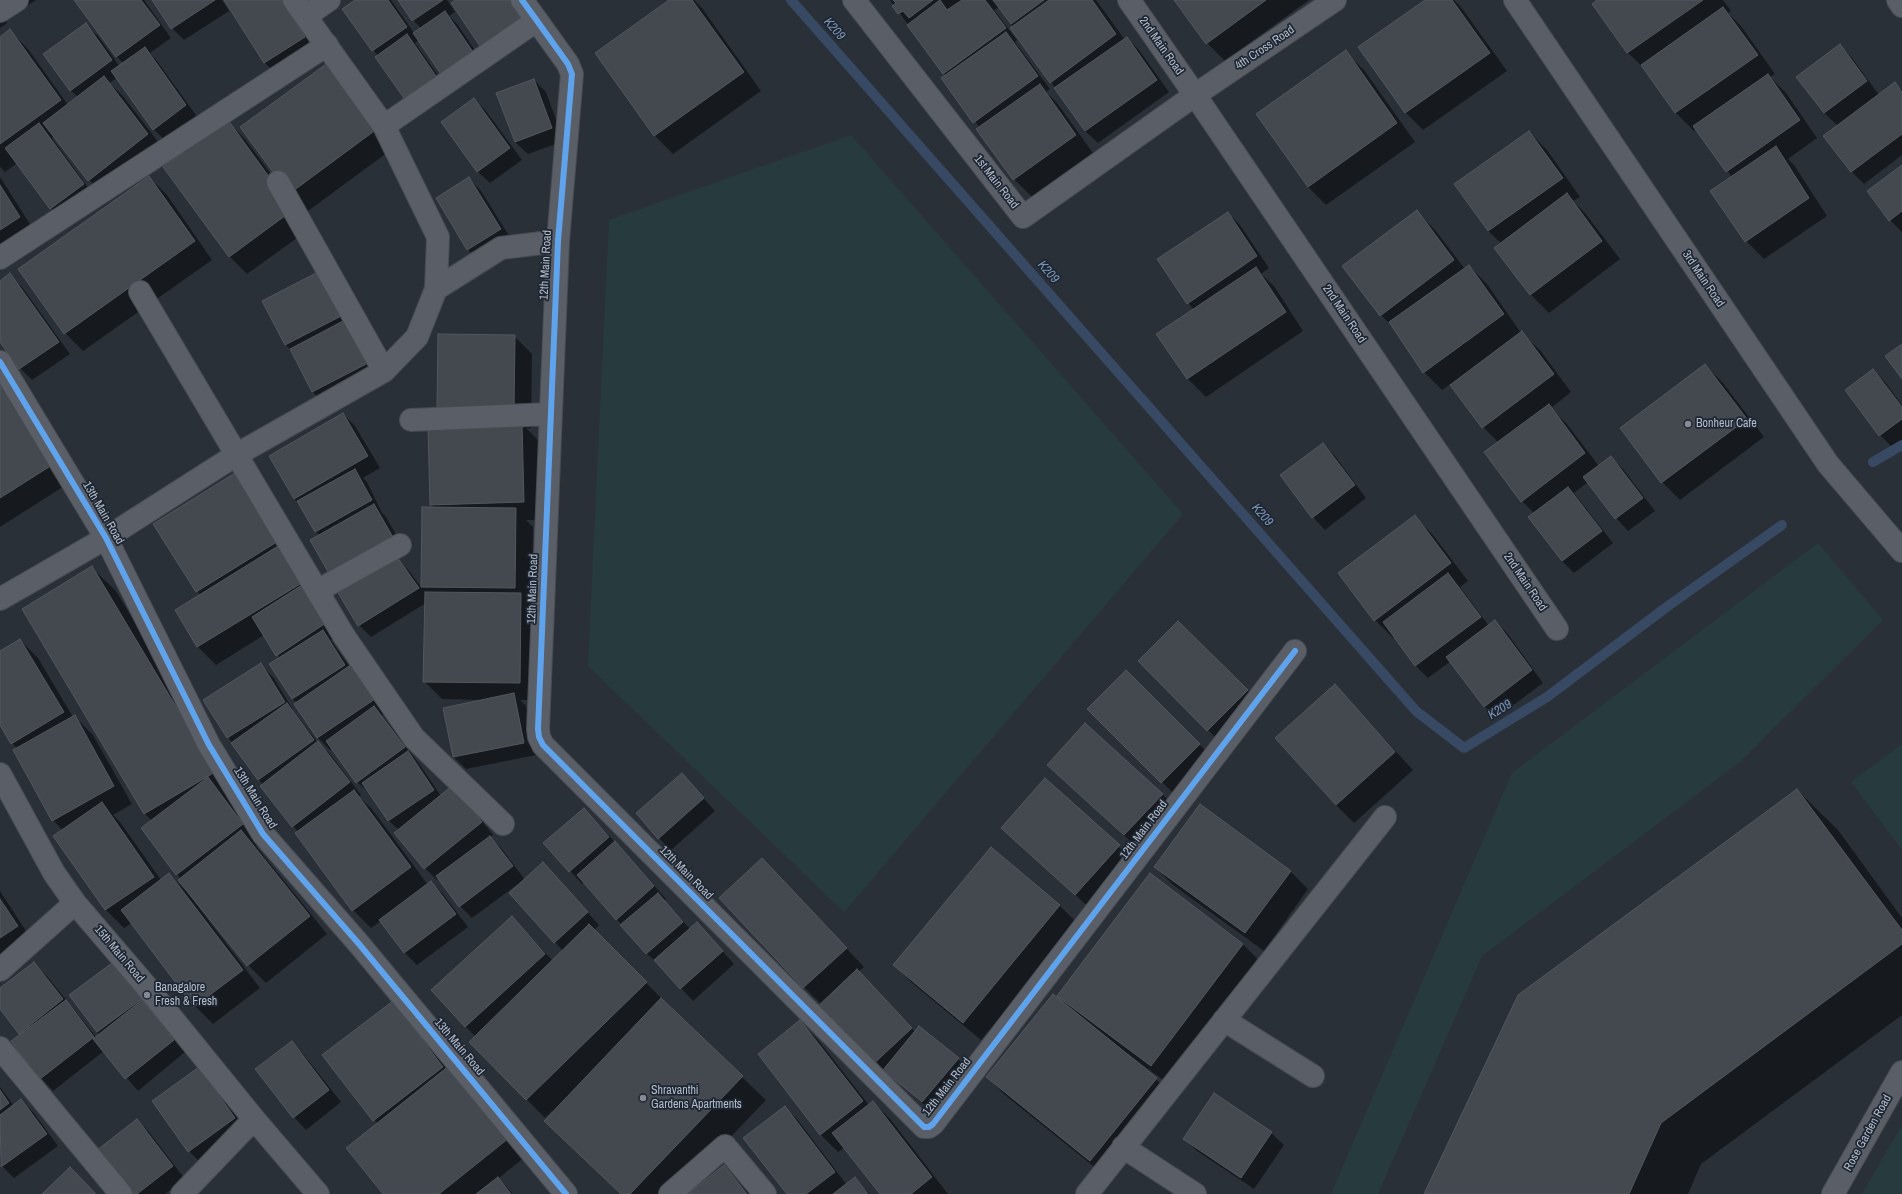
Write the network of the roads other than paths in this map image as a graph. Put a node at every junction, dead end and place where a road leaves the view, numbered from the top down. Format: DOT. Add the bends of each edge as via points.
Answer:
graph roads {
  1 [pos="17,0"];
  2 [pos="329,0"];
  3 [pos="522,0"];
  4 [pos="854,0"];
  5 [pos="1129,0"];
  6 [pos="1335,0"];
  7 [pos="1515,0"];
  8 [pos="1898,0"];
  9 [pos="1902,6"];
  10 [pos="300,8"];
  11 [pos="0,11"];
  12 [pos="536,20"];
  13 [pos="327,45"];
  14 [pos="1195,95"];
  15 [pos="384,126"];
  16 [pos="278,182"];
  17 [pos="558,241"];
  18 [pos="0,258"];
  19 [pos="436,289"];
  20 [pos="140,292"];
  21 [pos="0,362"];
  22 [pos="384,371"];
  23 [pos="551,414"];
  24 [pos="412,420"];
  25 [pos="236,455"];
  26 [pos="106,538"];
  27 [pos="400,545"];
  28 [pos="1902,551"];
  29 [pos="317,591"];
  30 [pos="0,599"];
  31 [pos="1557,629"];
  32 [pos="1295,651"];
  33 [pos="0,774"];
  34 [pos="1384,817"];
  35 [pos="504,824"];
  36 [pos="76,903"];
  37 [pos="0,970"];
  38 [pos="1224,1020"];
  39 [pos="0,1048"];
  40 [pos="1902,1072"];
  41 [pos="1313,1076"];
  42 [pos="254,1119"];
  43 [pos="1124,1147"];
  44 [pos="121,1194"];
  45 [pos="182,1194"];
  46 [pos="318,1194"];
  47 [pos="566,1194"];
  48 [pos="670,1194"];
  49 [pos="765,1194"];
  50 [pos="1087,1194"];
  51 [pos="1195,1194"];
  52 [pos="1833,1194"];
  1 -- 11 [label="street"];
  2 -- 10 [label="street"];
  3 -- 12 [label="street, 12th Main Road"];
  4 -- 14 [label="street, 1st Main Road" via="1024,217"];
  5 -- 14 [label="street, 2nd Main Road"];
  6 -- 14 [label="street, 4th Cross Road"];
  7 -- 28 [label="street, 3rd Main Road" via="1828,464"];
  8 -- 9 [label="street"];
  10 -- 13 [label="street"];
  12 -- 15 [label="street"];
  12 -- 17 [label="street, 12th Main Road" via="568,64 572,74"];
  13 -- 15 [label="street"];
  13 -- 18 [label="street"];
  14 -- 31 [label="street, 2nd Main Road"];
  15 -- 19 [label="street" via="438,237"];
  16 -- 22 [label="street"];
  17 -- 19 [label="street" via="501,248"];
  17 -- 23 [label="street, 12th Main Road"];
  19 -- 22 [label="street" via="417,337"];
  20 -- 25 [label="street"];
  21 -- 26 [label="street, 13th Main Road"];
  22 -- 25 [label="street"];
  23 -- 24 [label="street"];
  23 -- 32 [label="street, 12th Main Road" via="538,729 543,745 924,1127 933,1124"];
  25 -- 26 [label="street"];
  25 -- 29 [label="street"];
  26 -- 30 [label="street"];
  26 -- 47 [label="street, 13th Main Road" via="209,745 263,834 359,944"];
  27 -- 29 [label="street"];
  29 -- 35 [label="street" via="344,636 414,738"];
  33 -- 36 [label="street, 15th Main Road" via="54,873"];
  34 -- 38 [label="street"];
  36 -- 37 [label="street"];
  36 -- 42 [label="street, 15th Main Road"];
  38 -- 41 [label="street"];
  38 -- 43 [label="street"];
  39 -- 44 [label="street"];
  40 -- 52 [label="street, Rose Garden Road"];
  42 -- 45 [label="street"];
  42 -- 46 [label="street, 15th Main Road"];
  43 -- 50 [label="street"];
  43 -- 51 [label="street"];
  48 -- 49 [label="street" via="725,1146"];
}
